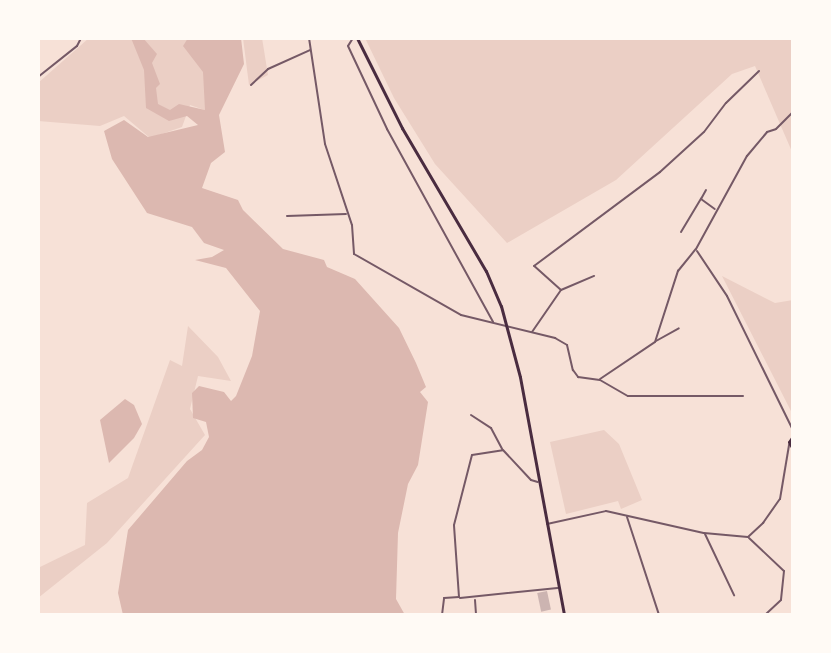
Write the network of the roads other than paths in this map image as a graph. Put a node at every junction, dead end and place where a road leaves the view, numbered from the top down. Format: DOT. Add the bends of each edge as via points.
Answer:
graph roads {
  1 [pos="81,38"];
  2 [pos="309,38"];
  3 [pos="355,38"];
  4 [pos="311,50"];
  5 [pos="759,71"];
  6 [pos="38,77"];
  7 [pos="251,85"];
  8 [pos="793,112"];
  9 [pos="706,190"];
  10 [pos="701,199"];
  11 [pos="716,210"];
  12 [pos="347,213"];
  13 [pos="287,216"];
  14 [pos="681,232"];
  15 [pos="696,249"];
  16 [pos="594,276"];
  17 [pos="561,290"];
  18 [pos="493,323"];
  19 [pos="679,328"];
  20 [pos="508,329"];
  21 [pos="531,333"];
  22 [pos="655,342"];
  23 [pos="600,380"];
  24 [pos="743,396"];
  25 [pos="471,415"];
  26 [pos="793,430"];
  27 [pos="793,436"];
  28 [pos="789,442"];
  29 [pos="793,449"];
  30 [pos="503,450"];
  31 [pos="540,482"];
  32 [pos="626,515"];
  33 [pos="546,525"];
  34 [pos="704,533"];
  35 [pos="748,537"];
  36 [pos="558,588"];
  37 [pos="734,595"];
  38 [pos="459,597"];
  39 [pos="475,599"];
  40 [pos="442,615"];
  41 [pos="476,615"];
  42 [pos="564,615"];
  43 [pos="659,615"];
  44 [pos="765,615"];
  1 -- 6 [label="street"];
  2 -- 4 [label="street"];
  3 -- 18 [label="street" via="348,46 387,129"];
  3 -- 20 [label="main road" via="486,271"];
  4 -- 7 [label="street" via="268,69"];
  4 -- 12 [label="street" via="325,144"];
  5 -- 17 [label="street" via="660,172 534,266"];
  8 -- 11 [label="street" via="747,156"];
  9 -- 10 [label="street"];
  10 -- 11 [label="street"];
  10 -- 14 [label="street"];
  11 -- 15 [label="street"];
  12 -- 13 [label="street"];
  12 -- 18 [label="street" via="354,254 461,315"];
  15 -- 22 [label="street" via="678,271"];
  15 -- 26 [label="street" via="727,296"];
  16 -- 17 [label="street"];
  17 -- 21 [label="street"];
  18 -- 20 [label="street"];
  19 -- 22 [label="street"];
  20 -- 21 [label="street"];
  20 -- 31 [label="main road"];
  21 -- 23 [label="street" via="567,345 574,374"];
  22 -- 23 [label="street"];
  23 -- 24 [label="street" via="628,396"];
  25 -- 30 [label="street" via="491,428"];
  27 -- 28 [label="main road"];
  28 -- 29 [label="main road"];
  28 -- 35 [label="street" via="780,499"];
  30 -- 31 [label="street" via="531,480"];
  30 -- 38 [label="street" via="472,455 454,525"];
  31 -- 33 [label="main road"];
  32 -- 33 [label="street" via="606,511"];
  32 -- 34 [label="street"];
  32 -- 43 [label="street"];
  33 -- 36 [label="main road"];
  34 -- 35 [label="street"];
  34 -- 37 [label="street"];
  35 -- 44 [label="street" via="784,571 781,600"];
  36 -- 39 [label="street"];
  36 -- 42 [label="main road"];
  38 -- 39 [label="street"];
  38 -- 40 [label="street" via="444,598"];
  39 -- 41 [label="street"];
}
